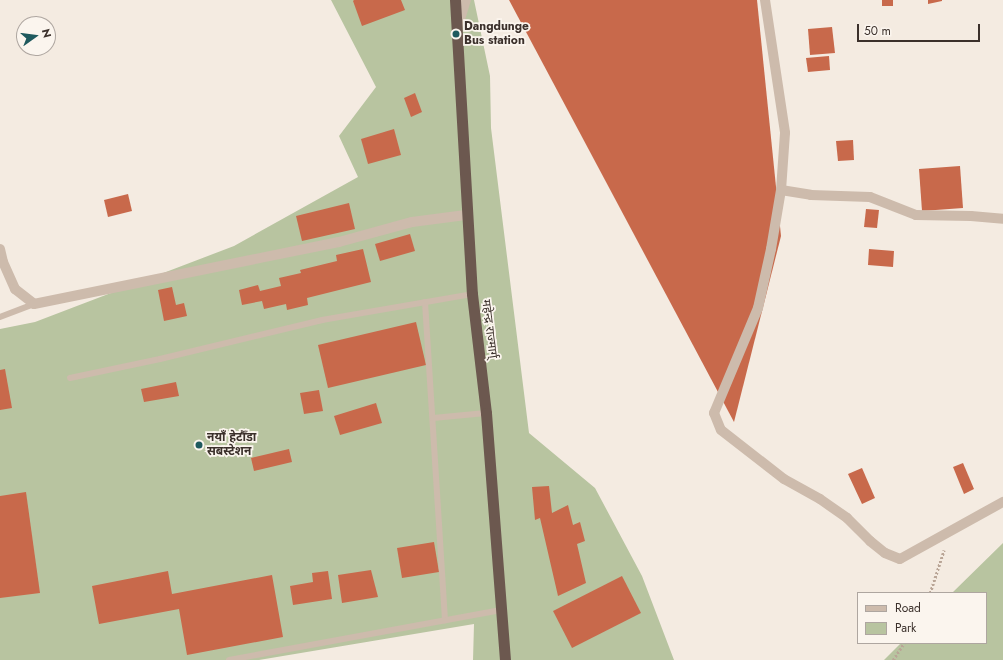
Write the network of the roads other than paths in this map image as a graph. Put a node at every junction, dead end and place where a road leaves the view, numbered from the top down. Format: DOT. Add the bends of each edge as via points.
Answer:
graph roads {
  1 [pos="455,0"];
  2 [pos="466,0"];
  3 [pos="765,0"];
  4 [pos="456,34"];
  5 [pos="781,190"];
  6 [pos="466,215"];
  7 [pos="1003,219"];
  8 [pos="0,249"];
  9 [pos="472,294"];
  10 [pos="425,302"];
  11 [pos="34,304"];
  12 [pos="0,317"];
  13 [pos="70,378"];
  14 [pos="486,413"];
  15 [pos="433,418"];
  16 [pos="1003,502"];
  17 [pos="502,610"];
  18 [pos="445,620"];
  19 [pos="229,660"];
  20 [pos="505,660"];
  1 -- 4 [label="highway, महेन्द्र राज्मार्ग्"];
  2 -- 4 [label="street"];
  3 -- 5 [label="street" via="785,133"];
  4 -- 6 [label="highway, महेन्द्र राज्मार्ग्"];
  5 -- 7 [label="street" via="811,196 870,197 916,216"];
  5 -- 16 [label="street" via="758,308 714,413 721,430 784,479 847,518 885,553 900,559"];
  6 -- 9 [label="highway, महेन्द्र राज्मार्ग्"];
  6 -- 11 [label="street" via="412,222 331,243"];
  8 -- 11 [label="street" via="15,289"];
  9 -- 10 [label="lane"];
  9 -- 14 [label="highway, महेन्द्र राज्मार्ग्"];
  10 -- 13 [label="lane" via="322,320"];
  10 -- 15 [label="lane"];
  11 -- 12 [label="lane"];
  14 -- 15 [label="lane"];
  14 -- 17 [label="highway, महेन्द्र राज्मार्ग्"];
  15 -- 18 [label="lane"];
  17 -- 18 [label="lane"];
  17 -- 20 [label="highway, महेन्द्र राज्मार्ग्"];
  18 -- 19 [label="lane"];
}
